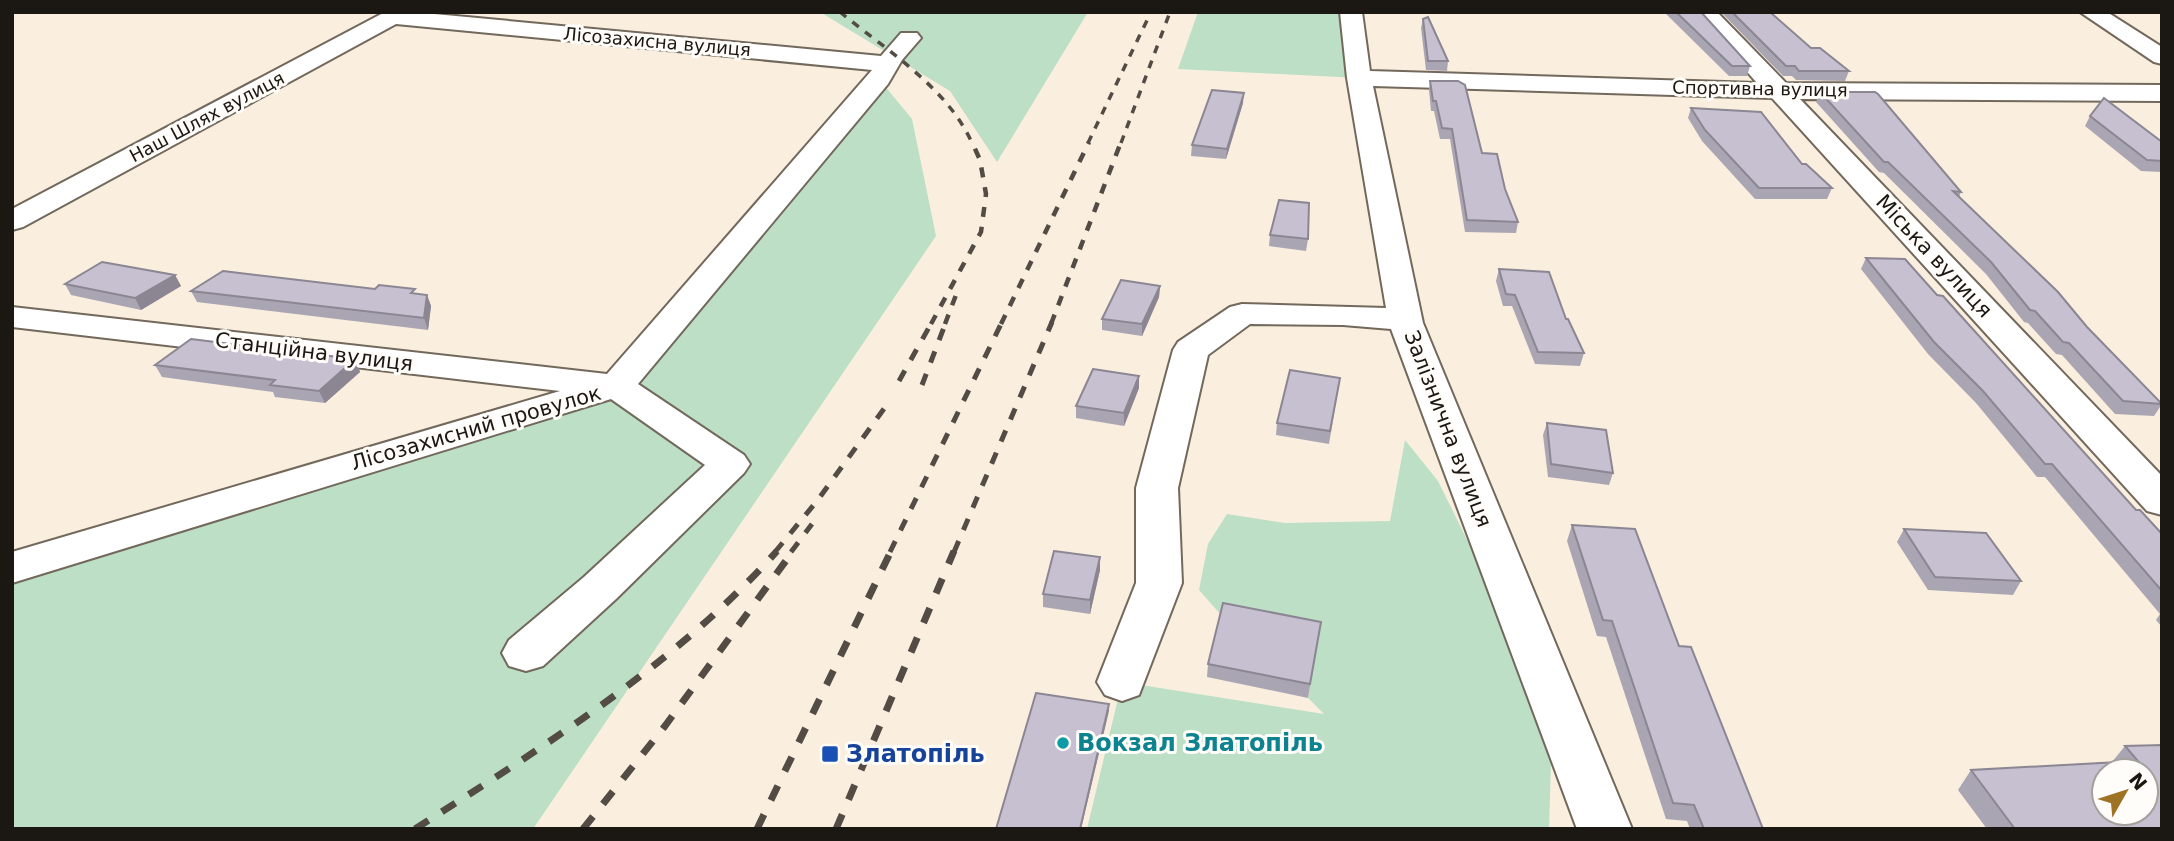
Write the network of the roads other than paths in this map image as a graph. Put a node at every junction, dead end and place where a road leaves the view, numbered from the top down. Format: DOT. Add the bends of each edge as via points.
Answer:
graph roads {
  1 [pos="1350,12"];
  2 [pos="1705,12"];
  3 [pos="2091,12"];
  4 [pos="397,14"];
  5 [pos="909,38"];
  6 [pos="2162,57"];
  7 [pos="888,64"];
  8 [pos="1359,78"];
  9 [pos="1779,91"];
  10 [pos="2162,93"];
  11 [pos="12,221"];
  12 [pos="12,317"];
  13 [pos="1406,320"];
  14 [pos="616,386"];
  15 [pos="2162,501"];
  16 [pos="12,568"];
  17 [pos="526,653"];
  18 [pos="1122,682"];
  19 [pos="1605,829"];
  1 -- 8 [label="street, Залізнична вулиця"];
  2 -- 9 [label="street, Міська вулиця"];
  3 -- 6 [label="street"];
  4 -- 7 [label="street, Лісозахисна вулиця"];
  4 -- 11 [label="street, Наш Шлях вулиця"];
  5 -- 7 [label="street"];
  7 -- 14 [label="street, Лісозахисний провулок"];
  8 -- 9 [label="street, Спортивна вулиця"];
  8 -- 13 [label="street, Залізнична вулиця"];
  9 -- 10 [label="street, Спортивна вулиця"];
  9 -- 15 [label="street, Міська вулиця"];
  12 -- 14 [label="street, Станційна вулиця"];
  13 -- 18 [label="street" via="1242,314 1191,350 1157,488 1159,583"];
  13 -- 19 [label="street, Залізнична вулиця"];
  14 -- 16 [label="street, Лісозахисний провулок"];
  14 -- 17 [label="street" via="730,464"];
}
